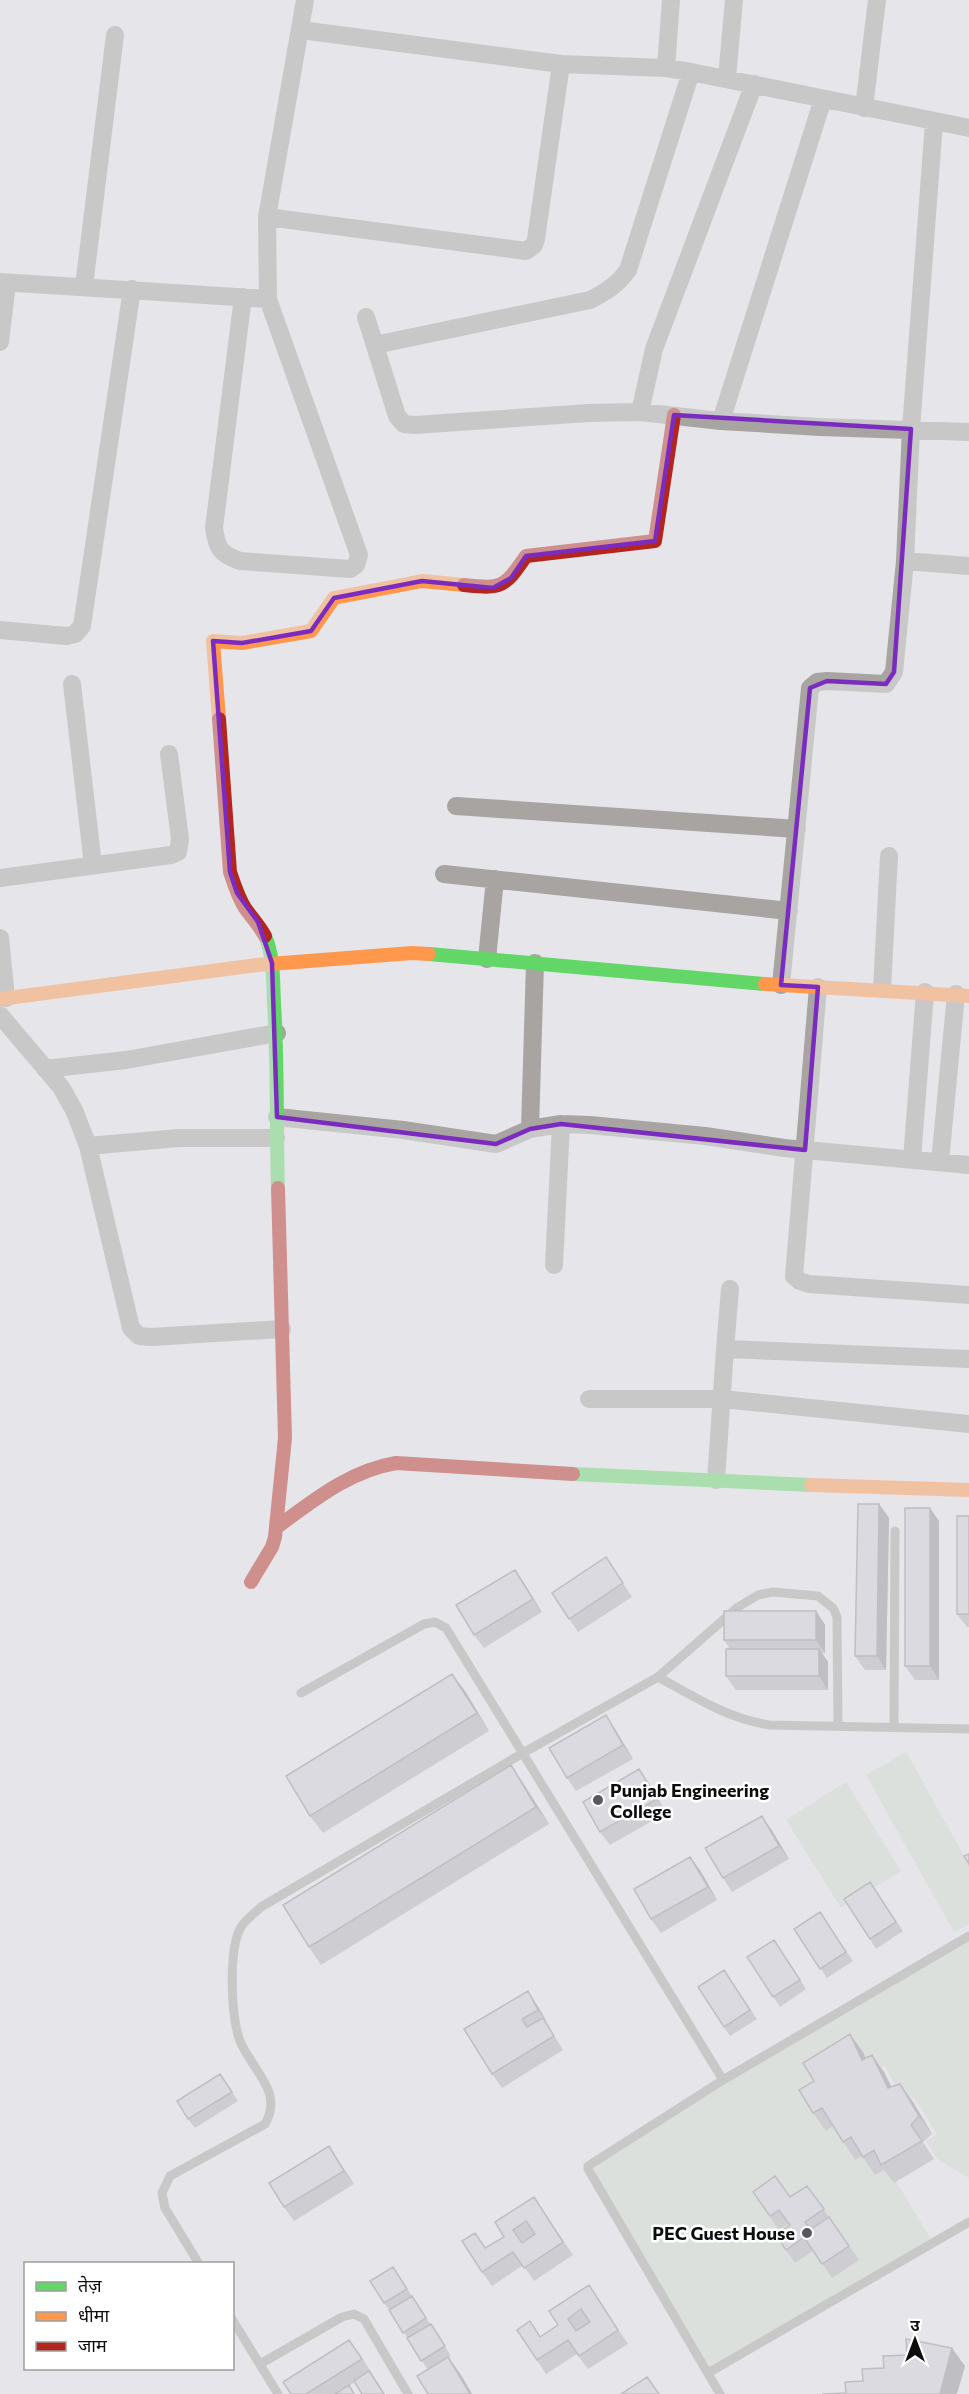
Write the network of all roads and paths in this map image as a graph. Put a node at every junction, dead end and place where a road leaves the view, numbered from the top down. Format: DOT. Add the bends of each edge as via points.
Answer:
graph roads {
  1 [pos="304,0"];
  2 [pos="671,0"];
  3 [pos="734,0"];
  4 [pos="877,0"];
  5 [pos="300,30"];
  6 [pos="115,35"];
  7 [pos="561,64"];
  8 [pos="666,68"];
  9 [pos="691,72"];
  10 [pos="727,78"];
  11 [pos="754,84"];
  12 [pos="823,99"];
  13 [pos="864,108"];
  14 [pos="934,122"];
  15 [pos="969,128"];
  16 [pos="267,217"];
  17 [pos="3,282"];
  18 [pos="84,286"];
  19 [pos="132,289"];
  20 [pos="243,297"];
  21 [pos="268,299"];
  22 [pos="366,317"];
  23 [pos="0,342"];
  24 [pos="375,345"];
  25 [pos="640,412"];
  26 [pos="674,415"];
  27 [pos="721,421"];
  28 [pos="911,429"];
  29 [pos="969,432"];
  30 [pos="905,561"];
  31 [pos="969,566"];
  32 [pos="0,630"];
  33 [pos="72,684"];
  34 [pos="169,754"];
  35 [pos="456,806"];
  36 [pos="797,829"];
  37 [pos="889,856"];
  38 [pos="93,865"];
  39 [pos="444,874"];
  40 [pos="0,878"];
  41 [pos="495,879"];
  42 [pos="789,911"];
  43 [pos="0,938"];
  44 [pos="487,959"];
  45 [pos="272,963"];
  46 [pos="535,963"];
  47 [pos="781,985"];
  48 [pos="818,987"];
  49 [pos="882,989"];
  50 [pos="925,992"];
  51 [pos="963,995"];
  52 [pos="3,998"];
  53 [pos="0,1015"];
  54 [pos="277,1033"];
  55 [pos="45,1069"];
  56 [pos="277,1117"];
  57 [pos="561,1124"];
  58 [pos="530,1129"];
  59 [pos="276,1138"];
  60 [pos="88,1146"];
  61 [pos="805,1150"];
  62 [pos="912,1159"];
  63 [pos="940,1162"];
  64 [pos="969,1165"];
  65 [pos="554,1265"];
  66 [pos="730,1289"];
  67 [pos="969,1295"];
  68 [pos="282,1329"];
  69 [pos="725,1349"];
  70 [pos="969,1359"];
  71 [pos="589,1399"];
  72 [pos="722,1399"];
  73 [pos="969,1425"];
  74 [pos="716,1480"];
  75 [pos="969,1490"];
  76 [pos="277,1527"];
  77 [pos="896,1531"];
  78 [pos="251,1582"];
  79 [pos="658,1677"];
  80 [pos="300,1693"];
  81 [pos="838,1726"];
  82 [pos="894,1726"];
  83 [pos="969,1729"];
  84 [pos="523,1753"];
  85 [pos="969,1936"];
  86 [pos="723,2080"];
  87 [pos="969,2222"];
  88 [pos="198,2262"];
  89 [pos="234,2322"];
  90 [pos="260,2364"];
  91 [pos="708,2373"];
  92 [pos="278,2394"];
  93 [pos="408,2394"];
  94 [pos="720,2394"];
  1 -- 5 [label="street"];
  2 -- 8 [label="street"];
  3 -- 10 [label="street"];
  4 -- 13 [label="street"];
  5 -- 7 [label="street"];
  5 -- 16 [label="street"];
  6 -- 18 [label="street"];
  7 -- 8 [label="street"];
  7 -- 16 [label="street" via="536,239 526,251"];
  8 -- 9 [label="street"];
  9 -- 10 [label="street"];
  9 -- 24 [label="street" via="628,270 620,282 590,300"];
  10 -- 11 [label="street"];
  11 -- 12 [label="street"];
  11 -- 25 [label="street" via="654,349"];
  12 -- 13 [label="street"];
  12 -- 27 [label="street"];
  13 -- 14 [label="street"];
  14 -- 15 [label="street"];
  14 -- 28 [label="street"];
  16 -- 21 [label="street"];
  17 -- 18 [label="street"];
  17 -- 23 [label="street"];
  18 -- 19 [label="street"];
  19 -- 20 [label="street"];
  19 -- 32 [label="street" via="82,626 75,634 66,636"];
  20 -- 21 [label="street"];
  20 -- 21 [label="street" via="214,528 217,544 225,556 240,561 350,569 359,555"];
  22 -- 24 [label="street"];
  24 -- 25 [label="street" via="397,416 404,424"];
  25 -- 26 [label="street"];
  26 -- 27 [label="street"];
  26 -- 45 [label="street" via="656,540 526,556 511,578 493,588 422,581 334,598 311,631 242,643 213,641 230,872 237,893 263,932"];
  27 -- 28 [label="street"];
  28 -- 29 [label="street"];
  28 -- 30 [label="street"];
  30 -- 31 [label="street"];
  30 -- 36 [label="street" via="891,678 886,684 827,681 810,688"];
  33 -- 38 [label="street"];
  34 -- 38 [label="street" via="180,839 177,852"];
  35 -- 36 [label="street"];
  36 -- 42 [label="street"];
  37 -- 49 [label="street"];
  38 -- 40 [label="street"];
  39 -- 41 [label="street"];
  41 -- 42 [label="street"];
  41 -- 44 [label="street"];
  42 -- 47 [label="street"];
  43 -- 52 [label="street"];
  44 -- 45 [label="street" via="412,953"];
  44 -- 46 [label="street"];
  45 -- 52 [label="street"];
  45 -- 54 [label="street"];
  46 -- 47 [label="street"];
  46 -- 58 [label="street"];
  47 -- 48 [label="street"];
  48 -- 49 [label="street"];
  48 -- 61 [label="street"];
  49 -- 50 [label="street"];
  50 -- 51 [label="street"];
  50 -- 62 [label="street"];
  51 -- 63 [label="street"];
  53 -- 55 [label="street"];
  54 -- 55 [label="street" via="126,1060"];
  54 -- 56 [label="street"];
  55 -- 60 [label="street" via="61,1086"];
  56 -- 58 [label="street" via="496,1144"];
  56 -- 59 [label="street"];
  57 -- 58 [label="street"];
  57 -- 61 [label="street" via="675,1133"];
  57 -- 65 [label="street"];
  59 -- 60 [label="street" via="179,1138"];
  59 -- 68 [label="street"];
  60 -- 68 [label="street" via="123,1301 131,1328 139,1336"];
  61 -- 62 [label="street"];
  61 -- 67 [label="street" via="794,1276 809,1284"];
  62 -- 63 [label="street"];
  63 -- 64 [label="street"];
  66 -- 69 [label="street"];
  68 -- 76 [label="street" via="285,1438"];
  69 -- 70 [label="street"];
  69 -- 72 [label="street"];
  71 -- 72 [label="street"];
  72 -- 73 [label="street"];
  72 -- 74 [label="street"];
  74 -- 75 [label="street"];
  74 -- 76 [label="street" via="381,1464 363,1470"];
  76 -- 78 [label="street" via="272,1547"];
  77 -- 82 [label="lane"];
  79 -- 81 [label="lane" via="748,1721"];
  79 -- 81 [label="lane" via="738,1607 758,1595 773,1592 818,1596 833,1608 837,1617"];
  79 -- 84 [label="lane"];
  80 -- 84 [label="lane" via="423,1624 435,1622 446,1628"];
  81 -- 82 [label="lane"];
  82 -- 83 [label="lane"];
  84 -- 86 [label="lane"];
  84 -- 88 [label="lane" via="261,1907 241,1926 234,1948 233,2013 240,2041 271,2096 271,2113 265,2124 171,2176 162,2193 165,2208"];
  85 -- 86 [label="lane"];
  86 -- 91 [label="lane" via="587,2168"];
  87 -- 91 [label="lane"];
  89 -- 90 [label="lane"];
  90 -- 92 [label="lane"];
  90 -- 93 [label="lane" via="342,2316 354,2314 364,2319"];
  91 -- 94 [label="lane"];
}
